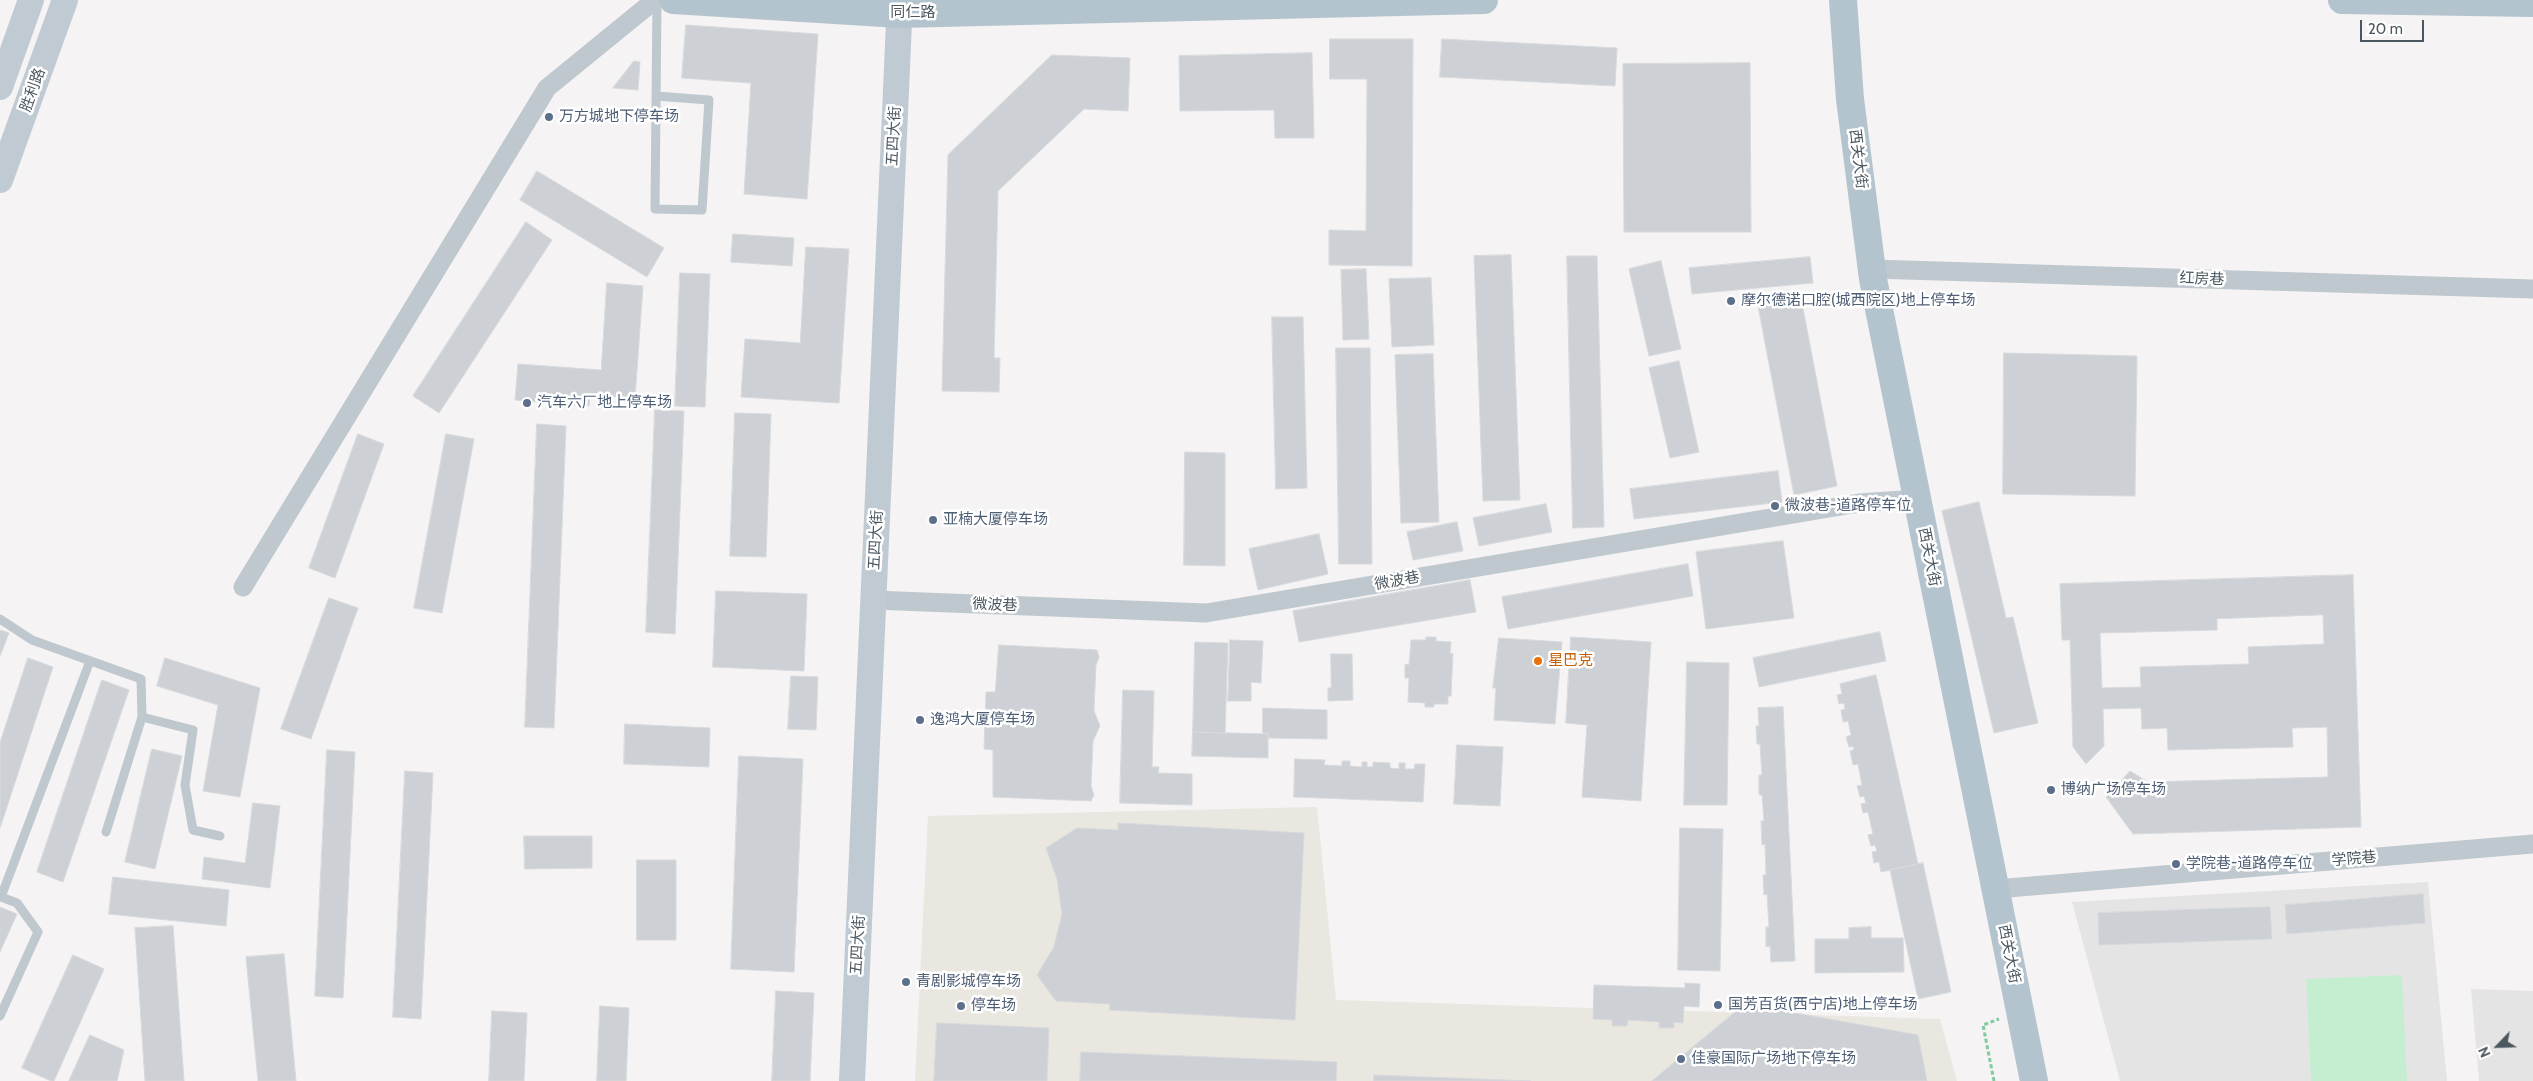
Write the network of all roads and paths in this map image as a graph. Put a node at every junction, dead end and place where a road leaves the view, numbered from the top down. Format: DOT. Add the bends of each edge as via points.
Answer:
graph roads {
  1 [pos="32,0"];
  2 [pos="66,0"];
  3 [pos="656,0"];
  4 [pos="673,0"];
  5 [pos="1484,0"];
  6 [pos="1843,0"];
  7 [pos="2342,0"];
  8 [pos="2533,3"];
  9 [pos="900,7"];
  10 [pos="0,87"];
  11 [pos="656,96"];
  12 [pos="0,180"];
  13 [pos="1872,269"];
  14 [pos="2533,290"];
  15 [pos="1918,499"];
  16 [pos="243,587"];
  17 [pos="873,600"];
  18 [pos="0,619"];
  19 [pos="90,661"];
  20 [pos="142,717"];
  21 [pos="106,832"];
  22 [pos="220,836"];
  23 [pos="2533,844"];
  24 [pos="1996,889"];
  25 [pos="2021,1012"];
  26 [pos="0,1016"];
  27 [pos="852,1081"];
  28 [pos="1994,1081"];
  29 [pos="2034,1081"];
  1 -- 10 [label="main road"];
  2 -- 12 [label="main road, 胜利路"];
  3 -- 11 [label="lane"];
  3 -- 16 [label="street" via="547,88"];
  4 -- 9 [label="main road, 同仁路"];
  5 -- 9 [label="main road, 同仁路"];
  6 -- 13 [label="main road, 西关大街" via="1850,99"];
  7 -- 8 [label="main road"];
  9 -- 17 [label="main road, 五四大街"];
  11 -- 11 [label="lane" via="655,209 702,210 709,100"];
  13 -- 14 [label="street, 红房巷"];
  13 -- 15 [label="main road, 西关大街"];
  15 -- 17 [label="street, 微波巷" via="1859,503 1206,613"];
  15 -- 24 [label="main road, 西关大街"];
  17 -- 27 [label="main road, 五四大街"];
  18 -- 19 [label="lane" via="32,640"];
  19 -- 20 [label="lane" via="141,679"];
  19 -- 26 [label="lane" via="1,897 17,902 38,932"];
  20 -- 21 [label="lane"];
  20 -- 22 [label="lane" via="193,730 185,785 193,830"];
  23 -- 24 [label="street, 学院巷"];
  24 -- 25 [label="main road, 西关大街"];
  25 -- 28 [label="path" via="1983,1024"];
  25 -- 29 [label="main road, 西关大街"];
}
